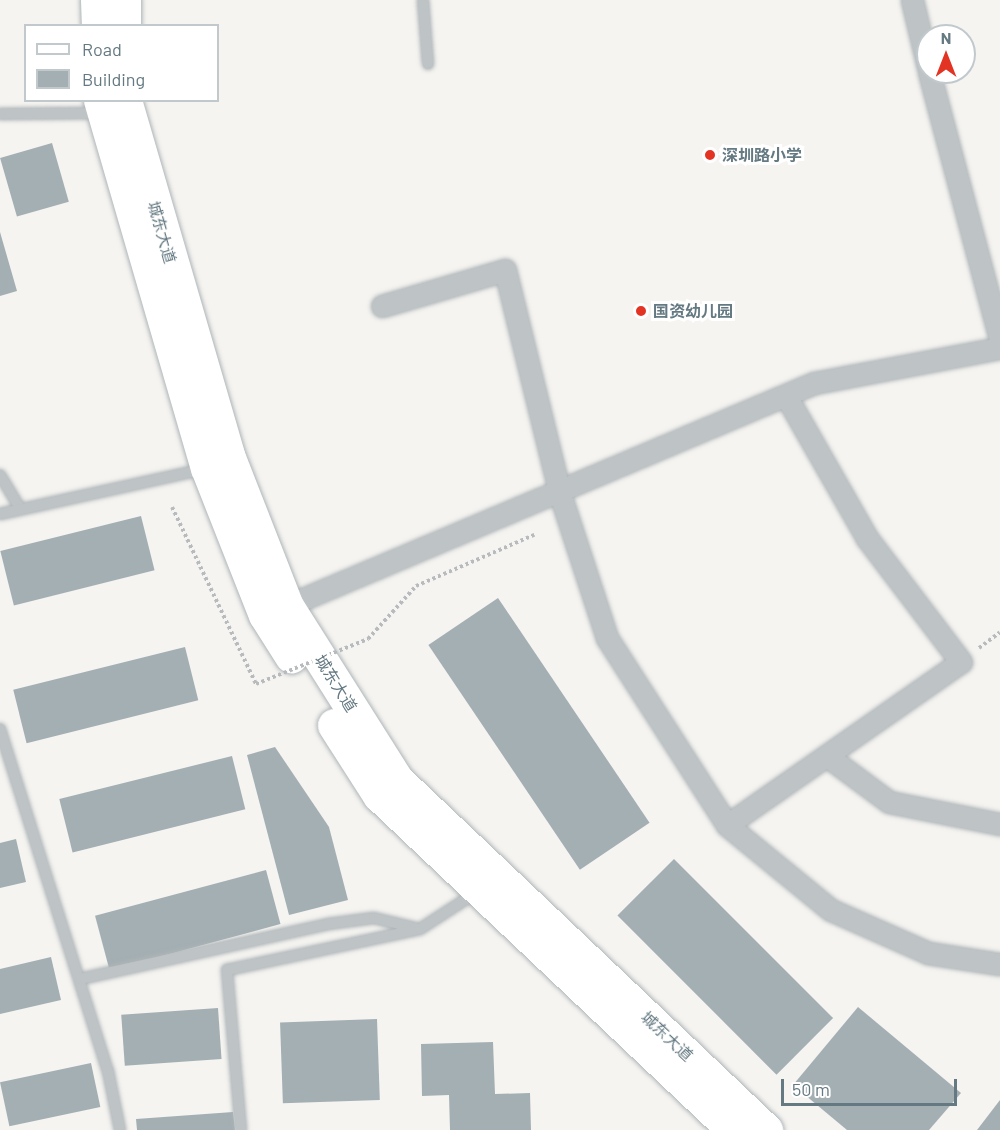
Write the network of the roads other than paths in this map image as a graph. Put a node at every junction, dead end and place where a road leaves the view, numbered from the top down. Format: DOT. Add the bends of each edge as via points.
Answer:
graph roads {
  1 [pos="97,0"];
  2 [pos="124,0"];
  3 [pos="423,0"];
  4 [pos="912,0"];
  5 [pos="98,24"];
  6 [pos="124,24"];
  7 [pos="918,24"];
  8 [pos="428,64"];
  9 [pos="932,84"];
  10 [pos="109,105"];
  11 [pos="0,114"];
  12 [pos="382,306"];
  13 [pos="1000,339"];
  14 [pos="1000,348"];
  15 [pos="786,396"];
  16 [pos="207,468"];
  17 [pos="0,475"];
  18 [pos="560,494"];
  19 [pos="20,508"];
  20 [pos="0,514"];
  21 [pos="276,610"];
  22 [pos="0,729"];
  23 [pos="828,756"];
  24 [pos="1000,824"];
  25 [pos="727,825"];
  26 [pos="479,890"];
  27 [pos="420,929"];
  28 [pos="1000,964"];
  29 [pos="80,979"];
  30 [pos="120,1130"];
  31 [pos="241,1130"];
  32 [pos="733,1130"];
  33 [pos="766,1130"];
  1 -- 5 [label="main road"];
  2 -- 6 [label="main road"];
  3 -- 8 [label="lane"];
  4 -- 7 [label="street"];
  9 -- 13 [label="street"];
  10 -- 11 [label="lane"];
  10 -- 16 [label="main road, 城东大道"];
  10 -- 21 [label="main road, 城东大道" via="228,455"];
  12 -- 18 [label="street" via="505,270"];
  14 -- 15 [label="street" via="814,384"];
  15 -- 18 [label="street"];
  15 -- 23 [label="street" via="867,538 961,662"];
  16 -- 19 [label="lane"];
  16 -- 21 [label="main road, 城东大道"];
  17 -- 19 [label="lane"];
  18 -- 21 [label="street"];
  18 -- 25 [label="street" via="607,638"];
  19 -- 20 [label="lane"];
  21 -- 26 [label="main road, 城东大道" via="379,795"];
  21 -- 33 [label="main road, 城东大道" via="397,780"];
  22 -- 29 [label="lane"];
  23 -- 24 [label="street" via="889,802"];
  23 -- 25 [label="street"];
  25 -- 28 [label="street" via="831,910 928,953"];
  26 -- 27 [label="lane"];
  26 -- 32 [label="main road, 城东大道"];
  27 -- 29 [label="lane" via="374,918 328,924"];
  27 -- 31 [label="lane" via="227,970"];
  29 -- 30 [label="lane"];
}
